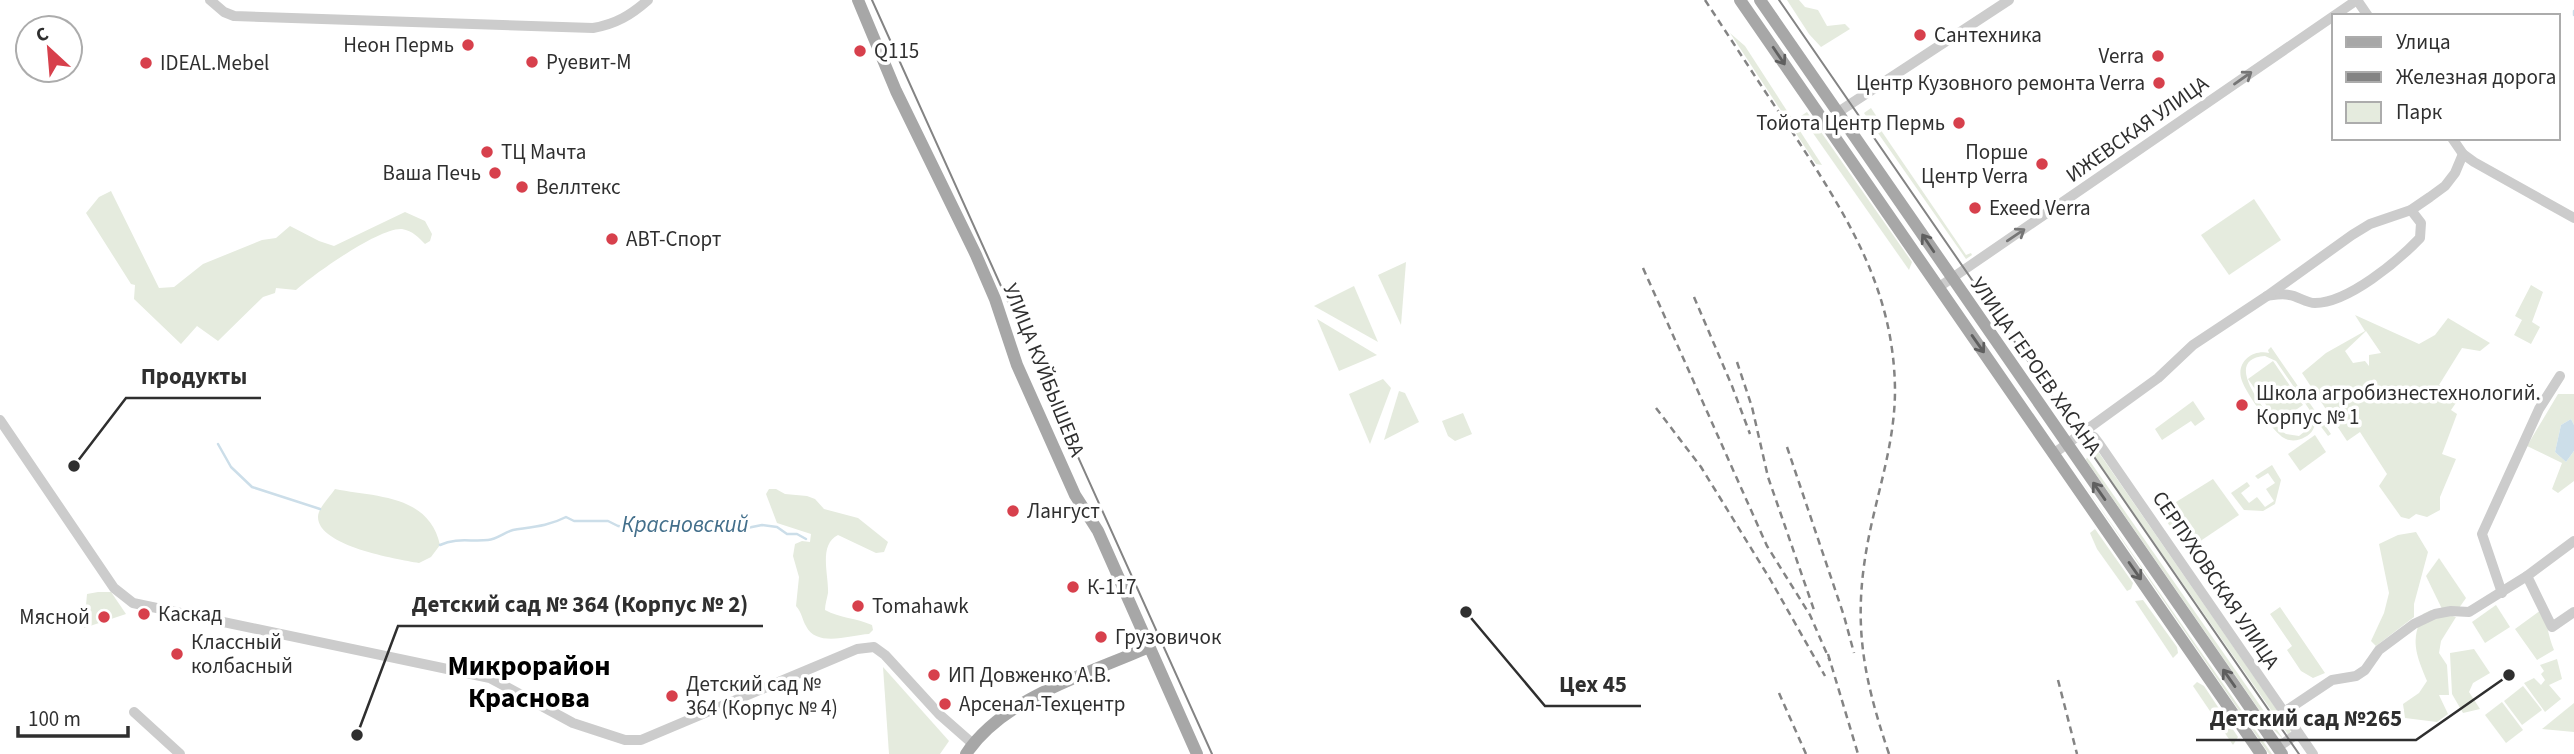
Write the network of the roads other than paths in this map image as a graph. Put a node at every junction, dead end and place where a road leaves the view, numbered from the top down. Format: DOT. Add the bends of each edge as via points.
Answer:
graph roads {
  1 [pos="210,0"];
  2 [pos="648,0"];
  3 [pos="858,0"];
  4 [pos="1740,0"];
  5 [pos="1760,0"];
  6 [pos="2009,0"];
  7 [pos="2357,0"];
  8 [pos="2337,14"];
  9 [pos="2332,17"];
  10 [pos="1838,112"];
  11 [pos="1824,122"];
  12 [pos="2453,140"];
  13 [pos="2463,154"];
  14 [pos="2411,210"];
  15 [pos="2574,218"];
  16 [pos="1952,278"];
  17 [pos="1939,287"];
  18 [pos="2267,296"];
  19 [pos="2560,376"];
  20 [pos="0,421"];
  21 [pos="2085,433"];
  22 [pos="2067,445"];
  23 [pos="2053,454"];
  24 [pos="2574,541"];
  25 [pos="2527,576"];
  26 [pos="2501,593"];
  27 [pos="2574,612"];
  28 [pos="1149,647"];
  29 [pos="134,712"];
  30 [pos="2284,712"];
  31 [pos="2298,733"];
  32 [pos="969,749"];
  33 [pos="2279,751"];
  34 [pos="180,754"];
  35 [pos="1197,754"];
  36 [pos="2261,754"];
  37 [pos="2313,754"];
  1 -- 2 [label="street" via="234,16 593,28 616,23"];
  3 -- 28 [label="main road, УЛИЦА КУЙБЫШЕВА" via="896,91 976,255 1017,365 1070,483 1098,531"];
  4 -- 11 [label="main road, УЛИЦА ГЕРОЕВ ХАСАНА, one-way"];
  5 -- 10 [label="main road, УЛИЦА ГЕРОЕВ ХАСАНА"];
  6 -- 10 [label="street"];
  8 -- 7 [label="street, ИЖЕВСКАЯ УЛИЦА, one-way"];
  16 -- 9 [label="street, ИЖЕВСКАЯ УЛИЦА, one-way"];
  10 -- 11 [label="street"];
  16 -- 10 [label="main road, УЛИЦА ГЕРОЕВ ХАСАНА, one-way"];
  11 -- 17 [label="main road, УЛИЦА ГЕРОЕВ ХАСАНА"];
  12 -- 13 [label="street"];
  13 -- 14 [label="street" via="2445,186"];
  13 -- 15 [label="street"];
  14 -- 18 [label="street" via="2352,234"];
  14 -- 18 [label="street" via="2421,223 2420,238 2405,254 2346,294 2311,303 2287,294"];
  16 -- 17 [label="street, ИЖЕВСКАЯ УЛИЦА"];
  16 -- 22 [label="main road, УЛИЦА ГЕРОЕВ ХАСАНА"];
  17 -- 23 [label="main road, УЛИЦА ГЕРОЕВ ХАСАНА, one-way"];
  18 -- 21 [label="street" via="2193,345"];
  19 -- 26 [label="street" via="2539,409 2482,534"];
  20 -- 32 [label="street" via="114,588 133,603 490,678 573,723 625,740 641,740 857,649 874,647"];
  21 -- 22 [label="street"];
  21 -- 30 [label="street, СЕРПУХОВСКАЯ УЛИЦА" via="2101,445"];
  22 -- 23 [label="street"];
  33 -- 22 [label="main road, УЛИЦА ГЕРОЕВ ХАСАНА, one-way"];
  23 -- 36 [label="main road, УЛИЦА ГЕРОЕВ ХАСАНА, one-way"];
  24 -- 25 [label="street"];
  25 -- 26 [label="street"];
  25 -- 27 [label="street" via="2552,626"];
  26 -- 30 [label="street" via="2469,612 2443,612 2414,624 2379,650 2365,670 2332,680"];
  28 -- 32 [label="main road" via="1021,704 997,719"];
  28 -- 35 [label="main road, УЛИЦА КУЙБЫШЕВА"];
  29 -- 34 [label="street"];
  30 -- 31 [label="street, СЕРПУХОВСКАЯ УЛИЦА"];
  31 -- 33 [label="street"];
  31 -- 37 [label="street, СЕРПУХОВСКАЯ УЛИЦА"];
}
